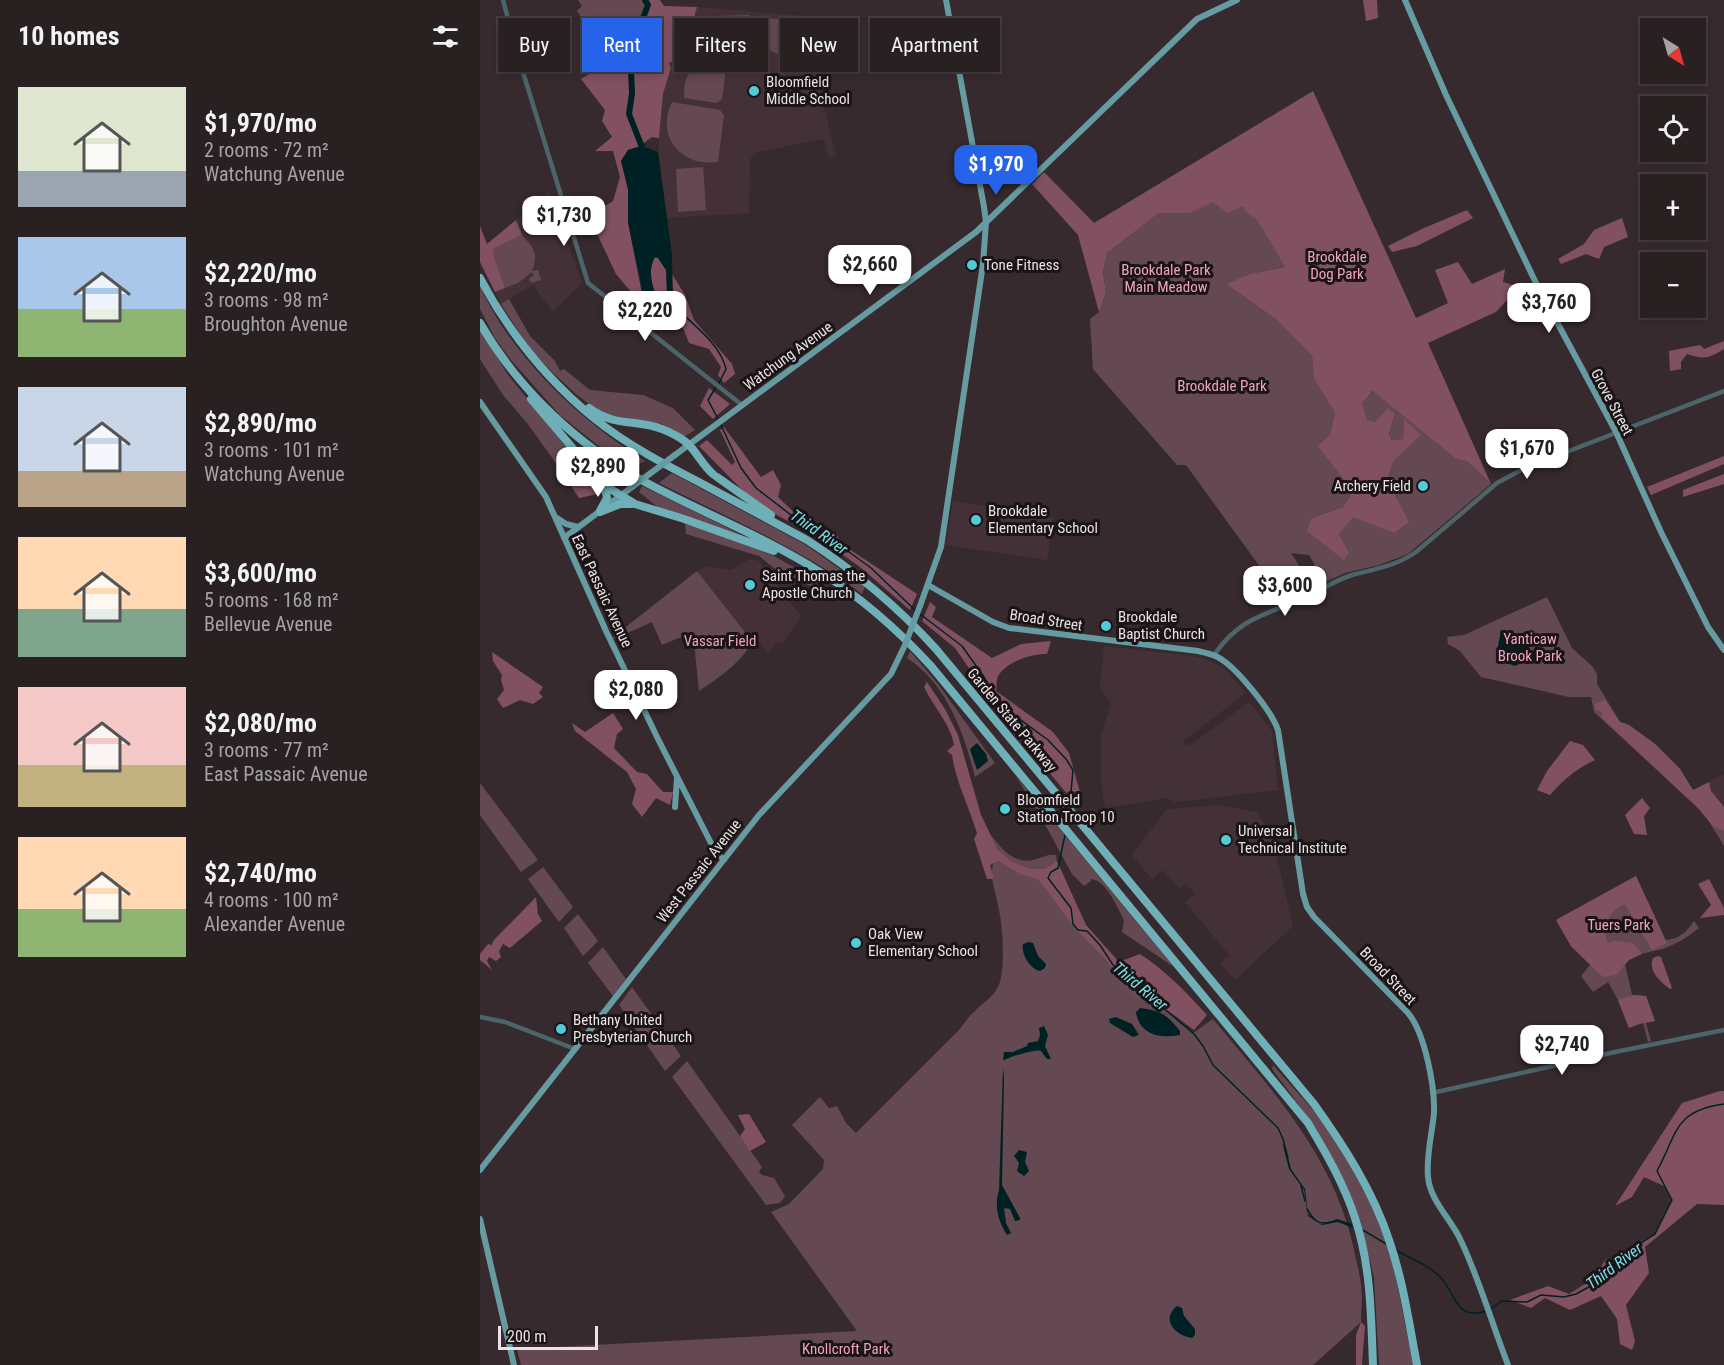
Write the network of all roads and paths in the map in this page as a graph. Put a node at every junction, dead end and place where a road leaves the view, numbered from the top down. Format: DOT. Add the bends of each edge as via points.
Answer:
graph roads {
  1 [pos="503,0"];
  2 [pos="946,0"];
  3 [pos="1405,0"];
  4 [pos="1234,1"];
  5 [pos="986,222"];
  6 [pos="967,240"];
  7 [pos="984,245"];
  8 [pos="480,278"];
  9 [pos="480,323"];
  10 [pos="544,371"];
  11 [pos="520,379"];
  12 [pos="1724,391"];
  13 [pos="480,402"];
  14 [pos="742,405"];
  15 [pos="1616,432"];
  16 [pos="689,445"];
  17 [pos="604,485"];
  18 [pos="620,496"];
  19 [pos="639,506"];
  20 [pos="600,512"];
  21 [pos="553,513"];
  22 [pos="578,527"];
  23 [pos="564,538"];
  24 [pos="807,540"];
  25 [pos="819,571"];
  26 [pos="928,585"];
  27 [pos="1724,650"];
  28 [pos="1214,655"];
  29 [pos="677,778"];
  30 [pos="675,807"];
  31 [pos="715,851"];
  32 [pos="724,860"];
  33 [pos="716,871"];
  34 [pos="480,1017"];
  35 [pos="1724,1030"];
  36 [pos="575,1049"];
  37 [pos="1432,1093"];
  38 [pos="482,1167"];
  39 [pos="480,1219"];
  40 [pos="1373,1338"];
  41 [pos="514,1365"];
  42 [pos="1369,1365"];
  43 [pos="1373,1365"];
  44 [pos="1417,1365"];
  45 [pos="1508,1365"];
  1 -- 14 [label="street" via="588,283"];
  2 -- 5 [label="main road"];
  3 -- 15 [label="main road, Grove Street" via="1504,218"];
  4 -- 5 [label="main road, Watchung Avenue" via="1197,19"];
  5 -- 6 [label="main road, Watchung Avenue"];
  5 -- 7 [label="main road"];
  6 -- 7 [label="main road" via="978,238"];
  6 -- 14 [label="main road, Watchung Avenue"];
  7 -- 26 [label="main road" via="943,538"];
  8 -- 10 [label="highway, Garden State Parkway" via="507,324"];
  9 -- 11 [label="highway, Garden State Parkway"];
  10 -- 16 [label="highway" via="600,416 662,429"];
  10 -- 24 [label="highway, Garden State Parkway" via="579,405 630,444"];
  11 -- 17 [label="highway" via="528,395"];
  11 -- 25 [label="highway, Garden State Parkway" via="564,425 623,470"];
  12 -- 15 [label="street"];
  13 -- 21 [label="main road, East Passaic Avenue" via="540,487"];
  14 -- 16 [label="main road, Watchung Avenue"];
  15 -- 27 [label="main road, Grove Street" via="1708,627"];
  15 -- 28 [label="street" via="1503,480 1404,560 1341,579 1257,617 1231,635"];
  16 -- 18 [label="main road, Watchung Avenue, bridge"];
  16 -- 24 [label="highway" via="716,476"];
  17 -- 18 [label="highway"];
  17 -- 20 [label="highway" via="607,501"];
  18 -- 19 [label="highway"];
  18 -- 20 [label="main road, Watchung Avenue"];
  19 -- 20 [label="highway" via="620,504"];
  19 -- 25 [label="highway" via="756,544"];
  20 -- 22 [label="main road, Watchung Avenue"];
  21 -- 22 [label="main road" via="560,521"];
  21 -- 23 [label="main road, East Passaic Avenue"];
  22 -- 23 [label="main road, Watchung Avenue"];
  23 -- 29 [label="main road, East Passaic Avenue"];
  24 -- 44 [label="highway, Garden State Parkway" via="857,574 920,631 1314,1104 1353,1162 1389,1240"];
  25 -- 40 [label="highway, Garden State Parkway" via="861,600 914,648 1308,1123 1355,1218 1369,1284"];
  26 -- 28 [label="main road, Broad Street" via="1009,628"];
  26 -- 32 [label="main road, West Passaic Avenue, bridge" via="895,669 776,795"];
  28 -- 37 [label="main road, Broad Street" via="1234,669 1276,724 1307,907 1412,1018 1424,1044"];
  29 -- 30 [label="main road"];
  29 -- 31 [label="main road, East Passaic Avenue"];
  31 -- 32 [label="main road, East Passaic Avenue"];
  31 -- 33 [label="main road"];
  32 -- 33 [label="main road, West Passaic Avenue"];
  33 -- 36 [label="main road, West Passaic Avenue"];
  34 -- 36 [label="street" via="505,1022"];
  35 -- 37 [label="street"];
  36 -- 38 [label="main road, West Passaic Avenue"];
  37 -- 45 [label="main road, Broad Street" via="1428,1180 1461,1240"];
  39 -- 41 [label="main road"];
  40 -- 42 [label="highway"];
  40 -- 43 [label="highway, Garden State Parkway"];
}
